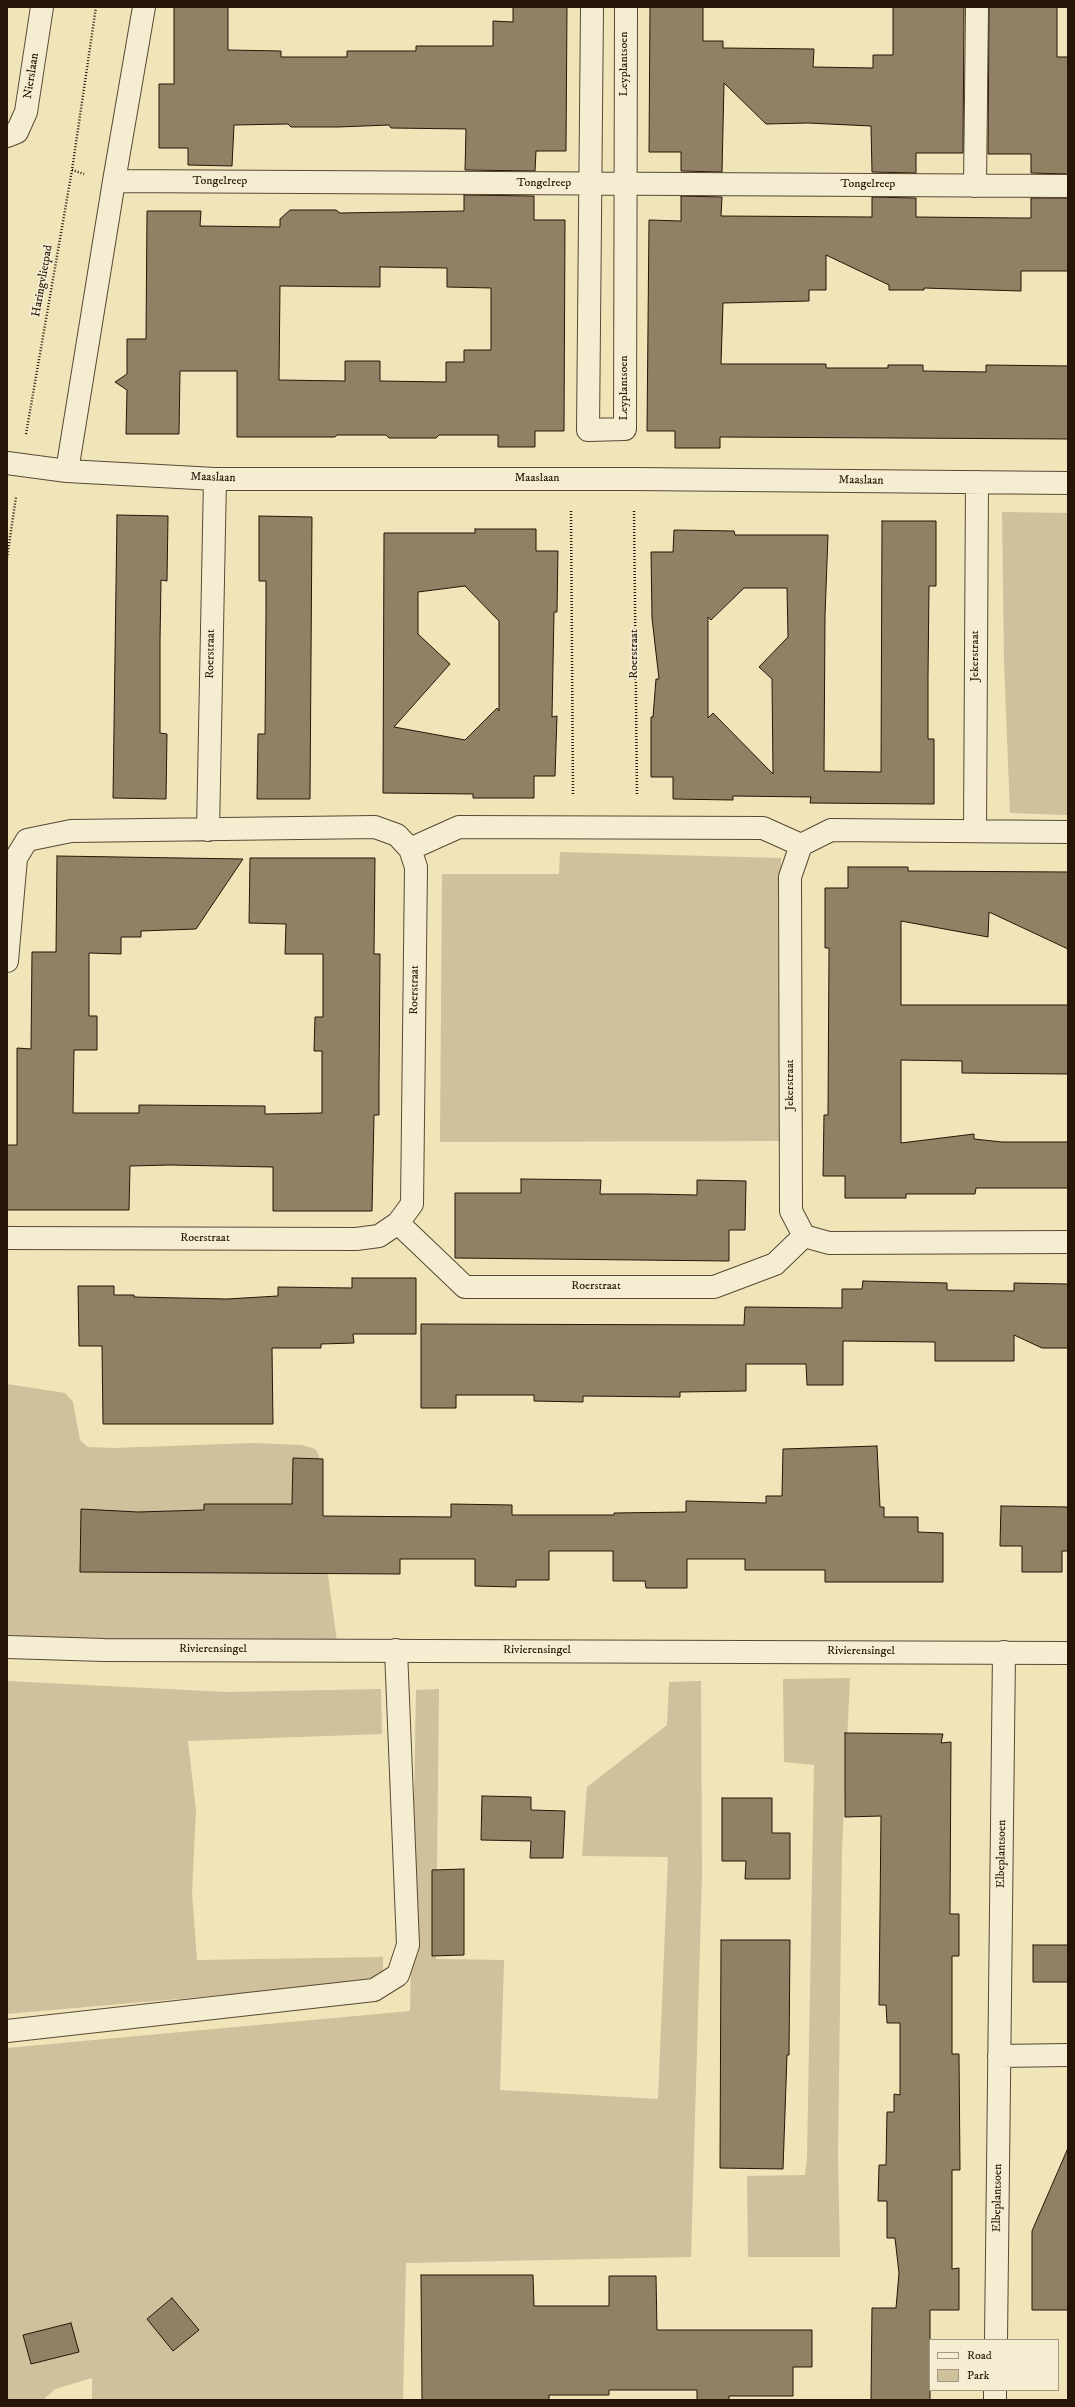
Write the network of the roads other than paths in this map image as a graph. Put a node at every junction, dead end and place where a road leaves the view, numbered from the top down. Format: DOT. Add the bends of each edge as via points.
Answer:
graph roads {
  1 [pos="42,7"];
  2 [pos="144,7"];
  3 [pos="592,7"];
  4 [pos="626,7"];
  5 [pos="977,7"];
  6 [pos="7,136"];
  7 [pos="114,181"];
  8 [pos="624,184"];
  9 [pos="590,185"];
  10 [pos="975,186"];
  11 [pos="1068,186"];
  12 [pos="14,464"];
  13 [pos="67,471"];
  14 [pos="215,479"];
  15 [pos="977,482"];
  16 [pos="1068,483"];
  17 [pos="208,830"];
  18 [pos="975,830"];
  19 [pos="1068,832"];
  20 [pos="801,845"];
  21 [pos="410,849"];
  22 [pos="7,961"];
  23 [pos="398,1223"];
  24 [pos="804,1236"];
  25 [pos="7,1238"];
  26 [pos="1068,1242"];
  27 [pos="7,1647"];
  28 [pos="396,1650"];
  29 [pos="1004,1652"];
  30 [pos="1068,1653"];
  31 [pos="7,2031"];
  32 [pos="1068,2055"];
  33 [pos="999,2056"];
  34 [pos="996,2339"];
  1 -- 6 [label="street, Nierslaan" via="26,112 17,132"];
  2 -- 7 [label="street"];
  3 -- 9 [label="street, Leyplantsoen"];
  4 -- 8 [label="street, Leyplantsoen"];
  5 -- 10 [label="street"];
  7 -- 9 [label="street, Tongelreep"];
  7 -- 13 [label="street"];
  8 -- 9 [label="street, Tongelreep"];
  8 -- 9 [label="street, Leyplantsoen" via="625,429 588,430"];
  8 -- 10 [label="street, Tongelreep"];
  10 -- 11 [label="street, Tongelreep"];
  12 -- 13 [label="street, Maaslaan"];
  13 -- 14 [label="street, Maaslaan"];
  14 -- 15 [label="street, Maaslaan"];
  14 -- 17 [label="street, Roerstraat"];
  15 -- 16 [label="street, Maaslaan"];
  15 -- 18 [label="street, Jekerstraat"];
  17 -- 21 [label="street, Roerstraat" via="375,827 397,835"];
  17 -- 22 [label="street, Roerstraat" via="71,831 27,840 16,858"];
  18 -- 19 [label="street"];
  18 -- 20 [label="street" via="830,830"];
  20 -- 21 [label="street" via="763,828 459,827"];
  20 -- 24 [label="street, Jekerstraat" via="790,877 791,1203 792,1211"];
  21 -- 23 [label="street, Roerstraat" via="416,866 412,1204"];
  23 -- 24 [label="street, Roerstraat" via="466,1287 714,1288 775,1264"];
  23 -- 25 [label="street, Roerstraat" via="379,1236 356,1239"];
  24 -- 26 [label="street" via="829,1243"];
  27 -- 28 [label="street, Rivierensingel" via="89,1650"];
  28 -- 29 [label="street, Rivierensingel"];
  28 -- 31 [label="street" via="408,1946 398,1975 374,1990"];
  29 -- 30 [label="street, Rivierensingel"];
  29 -- 33 [label="street, Elbeplantsoen"];
  32 -- 33 [label="street"];
  33 -- 34 [label="street, Elbeplantsoen"];
}
